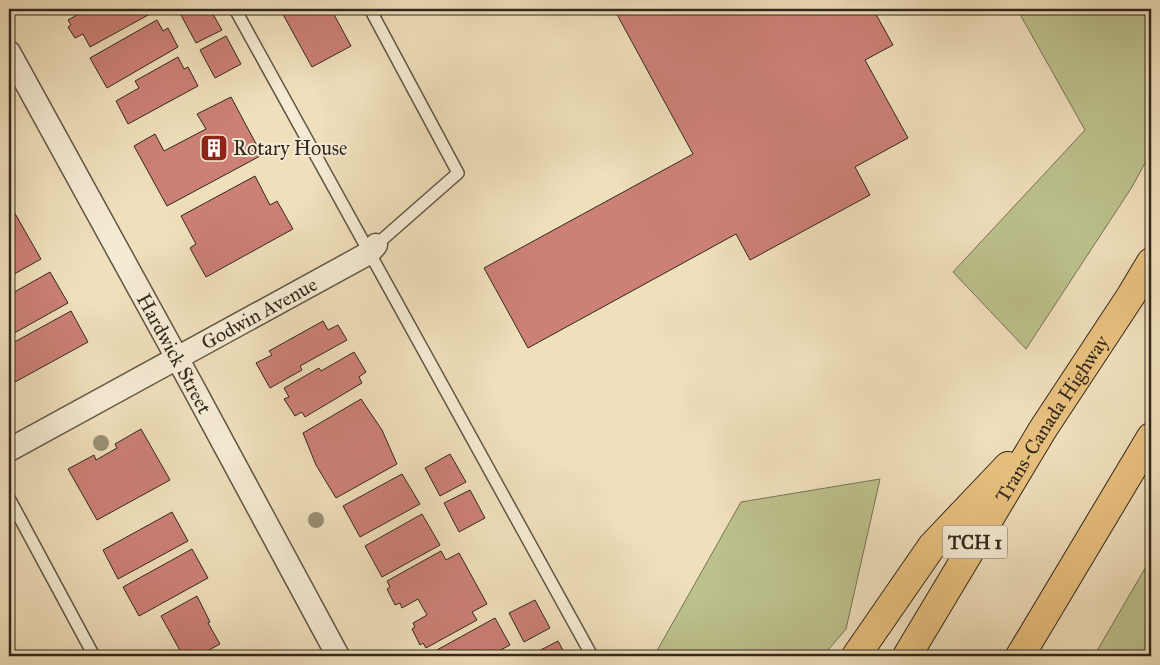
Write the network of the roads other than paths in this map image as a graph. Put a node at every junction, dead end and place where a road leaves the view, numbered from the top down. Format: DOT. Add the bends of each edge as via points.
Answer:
graph roads {
  1 [pos="235,9"];
  2 [pos="370,9"];
  3 [pos="9,52"];
  4 [pos="372,249"];
  5 [pos="1151,262"];
  6 [pos="176,358"];
  7 [pos="1043,429"];
  8 [pos="1151,437"];
  9 [pos="9,450"];
  10 [pos="9,498"];
  11 [pos="94,656"];
  12 [pos="338,656"];
  13 [pos="592,656"];
  14 [pos="856,656"];
  15 [pos="907,656"];
  16 [pos="1020,656"];
  1 -- 4 [label="lane"];
  2 -- 4 [label="lane" via="458,174"];
  3 -- 6 [label="street, Hardwick Street"];
  4 -- 6 [label="street, Godwin Avenue"];
  4 -- 13 [label="lane"];
  5 -- 7 [label="highway, Trans-Canada Highway / TCH 1"];
  6 -- 9 [label="street, Godwin Avenue"];
  6 -- 12 [label="street, Hardwick Street"];
  7 -- 14 [label="highway" via="932,546"];
  7 -- 15 [label="highway, Trans-Canada Highway / TCH 1"];
  8 -- 16 [label="highway"];
  10 -- 11 [label="lane"];
}
